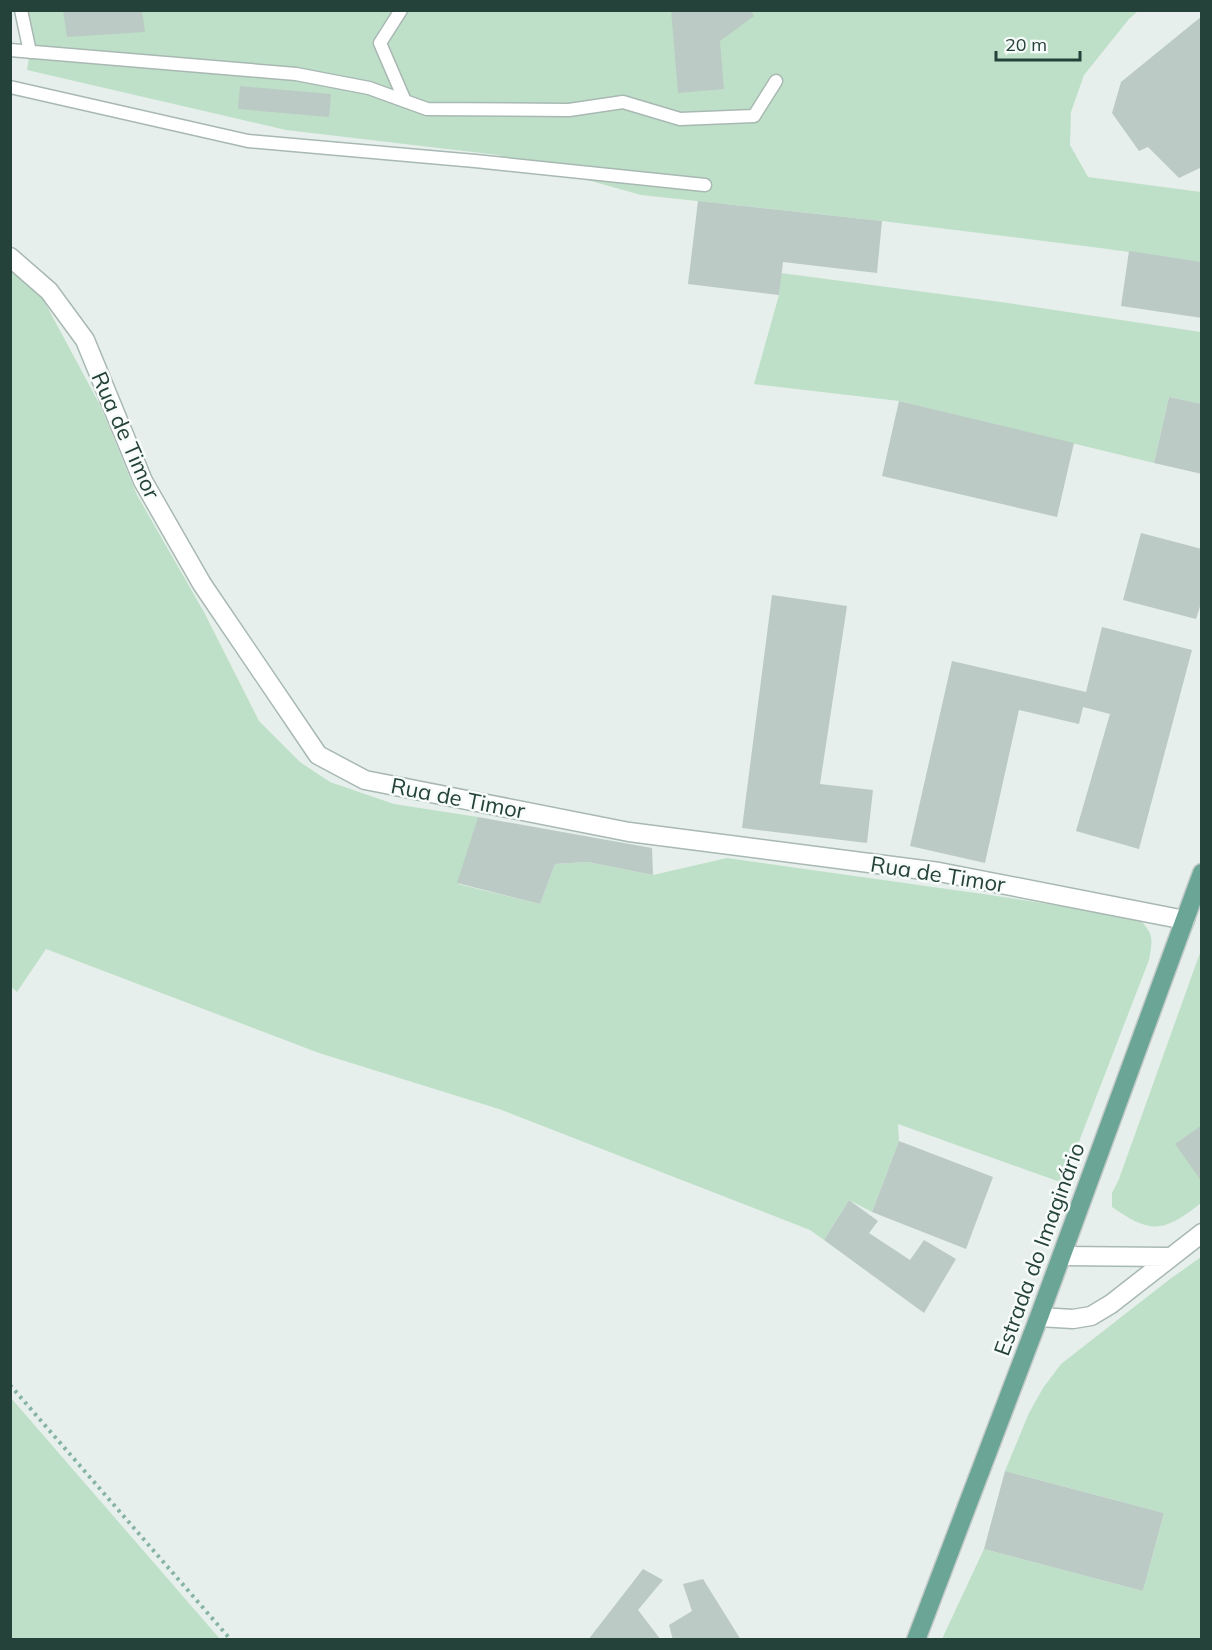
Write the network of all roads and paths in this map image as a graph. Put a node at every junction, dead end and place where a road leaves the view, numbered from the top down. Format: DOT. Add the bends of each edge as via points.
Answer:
graph roads {
  1 [pos="21,10"];
  2 [pos="401,10"];
  3 [pos="10,50"];
  4 [pos="30,52"];
  5 [pos="776,81"];
  6 [pos="10,87"];
  7 [pos="405,101"];
  8 [pos="705,185"];
  9 [pos="10,257"];
  10 [pos="1202,873"];
  11 [pos="1185,920"];
  12 [pos="1202,1233"];
  13 [pos="1062,1256"];
  14 [pos="1169,1257"];
  15 [pos="1039,1317"];
  16 [pos="10,1385"];
  17 [pos="231,1640"];
  18 [pos="916,1640"];
  1 -- 4 [label="lane"];
  2 -- 7 [label="lane" via="381,43"];
  3 -- 4 [label="lane"];
  4 -- 7 [label="lane" via="296,74 369,88"];
  5 -- 7 [label="lane" via="754,116 680,119 623,102 557,110 427,109"];
  6 -- 8 [label="lane" via="248,141"];
  9 -- 11 [label="street, Rua de Timor" via="49,291 85,340 143,481 202,584 318,755 365,780 629,832 939,872"];
  10 -- 11 [label="main road, Estrada do Imaginário"];
  11 -- 13 [label="main road, Estrada do Imaginário"];
  12 -- 14 [label="street"];
  13 -- 14 [label="street"];
  13 -- 15 [label="main road, Estrada do Imaginário"];
  14 -- 15 [label="street" via="1091,1316"];
  15 -- 18 [label="main road, Estrada do Imaginário"];
  16 -- 17 [label="path"];
}
